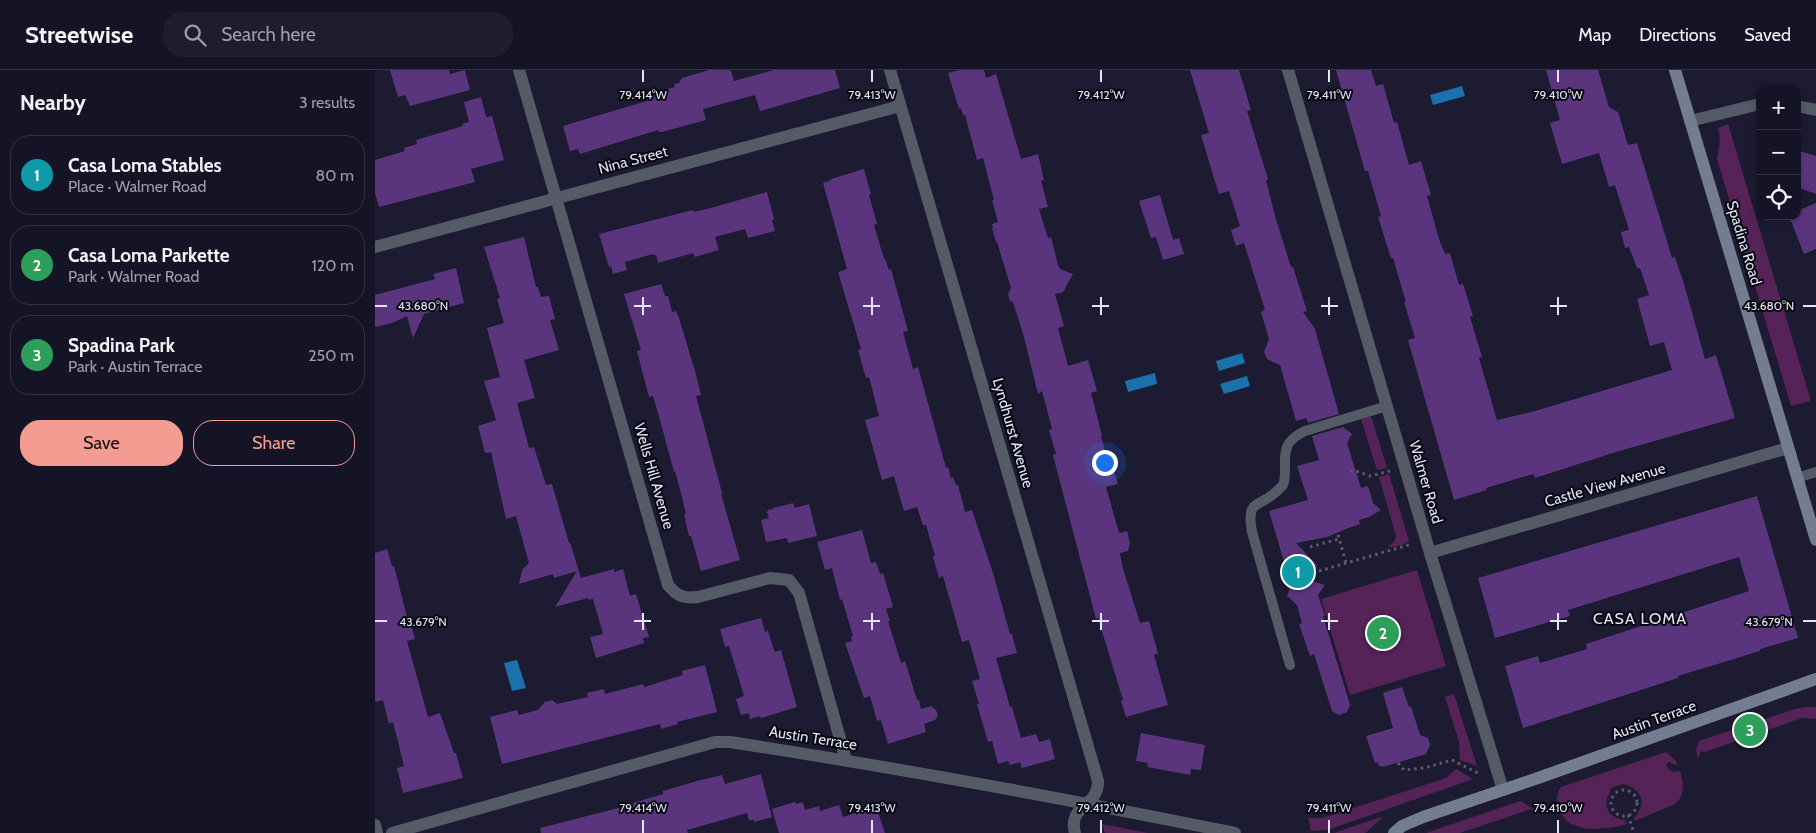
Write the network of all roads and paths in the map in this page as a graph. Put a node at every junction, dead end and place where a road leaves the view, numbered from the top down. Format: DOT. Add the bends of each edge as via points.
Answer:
graph roads {
  1 [pos="519,70"];
  2 [pos="890,70"];
  3 [pos="1288,70"];
  4 [pos="1675,70"];
  5 [pos="1756,105"];
  6 [pos="900,106"];
  7 [pos="1801,107"];
  8 [pos="1816,110"];
  9 [pos="1691,121"];
  10 [pos="556,197"];
  11 [pos="375,247"];
  12 [pos="1387,406"];
  13 [pos="1788,448"];
  14 [pos="1350,471"];
  15 [pos="1391,471"];
  16 [pos="1816,472"];
  17 [pos="1797,478"];
  18 [pos="1816,540"];
  19 [pos="1413,543"];
  20 [pos="1309,547"];
  21 [pos="1430,553"];
  22 [pos="1346,563"];
  23 [pos="1319,571"];
  24 [pos="1290,665"];
  25 [pos="1816,679"];
  26 [pos="846,760"];
  27 [pos="1398,763"];
  28 [pos="1480,774"];
  29 [pos="1503,790"];
  30 [pos="1088,803"];
  31 [pos="1628,815"];
  32 [pos="375,825"];
  33 [pos="377,833"];
  34 [pos="392,833"];
  35 [pos="1075,833"];
  36 [pos="1235,833"];
  37 [pos="1394,833"];
  38 [pos="1634,833"];
  1 -- 10 [label="street, Wells Hill Avenue"];
  2 -- 6 [label="street, Lyndhurst Avenue"];
  3 -- 12 [label="street, Walmer Road"];
  4 -- 9 [label="street, Spadina Road"];
  5 -- 9 [label="street"];
  6 -- 10 [label="street, Nina Street"];
  6 -- 30 [label="street, Lyndhurst Avenue" via="1097,781 1098,789"];
  7 -- 8 [label="street"];
  9 -- 13 [label="street, Spadina Road"];
  10 -- 11 [label="street, Nina Street"];
  10 -- 26 [label="street, Wells Hill Avenue" via="668,585 675,594 688,598 770,578 789,580 799,593"];
  12 -- 21 [label="street, Walmer Road"];
  12 -- 24 [label="lane" via="1295,436 1286,448 1283,485 1250,511 1252,532"];
  13 -- 17 [label="street, Spadina Road"];
  13 -- 21 [label="street, Castle View Avenue"];
  14 -- 15 [label="path" via="1370,476"];
  16 -- 17 [label="lane"];
  17 -- 18 [label="street, Spadina Road"];
  19 -- 22 [label="path"];
  20 -- 22 [label="path" via="1339,537"];
  21 -- 29 [label="street, Walmer Road"];
  22 -- 23 [label="path"];
  25 -- 29 [label="street, Austin Terrace"];
  26 -- 30 [label="street, Austin Terrace"];
  26 -- 34 [label="street, Austin Terrace" via="715,742"];
  27 -- 28 [label="path" via="1408,770 1452,760"];
  29 -- 37 [label="street" via="1423,817"];
  30 -- 35 [label="street, Lyndhurst Avenue" via="1074,816"];
  30 -- 36 [label="street, Austin Terrace"];
  31 -- 31 [label="path" via="1616,813 1611,807 1613,795 1619,790 1627,790 1636,798 1634,810"];
  31 -- 38 [label="path"];
  32 -- 33 [label="street"];
}
